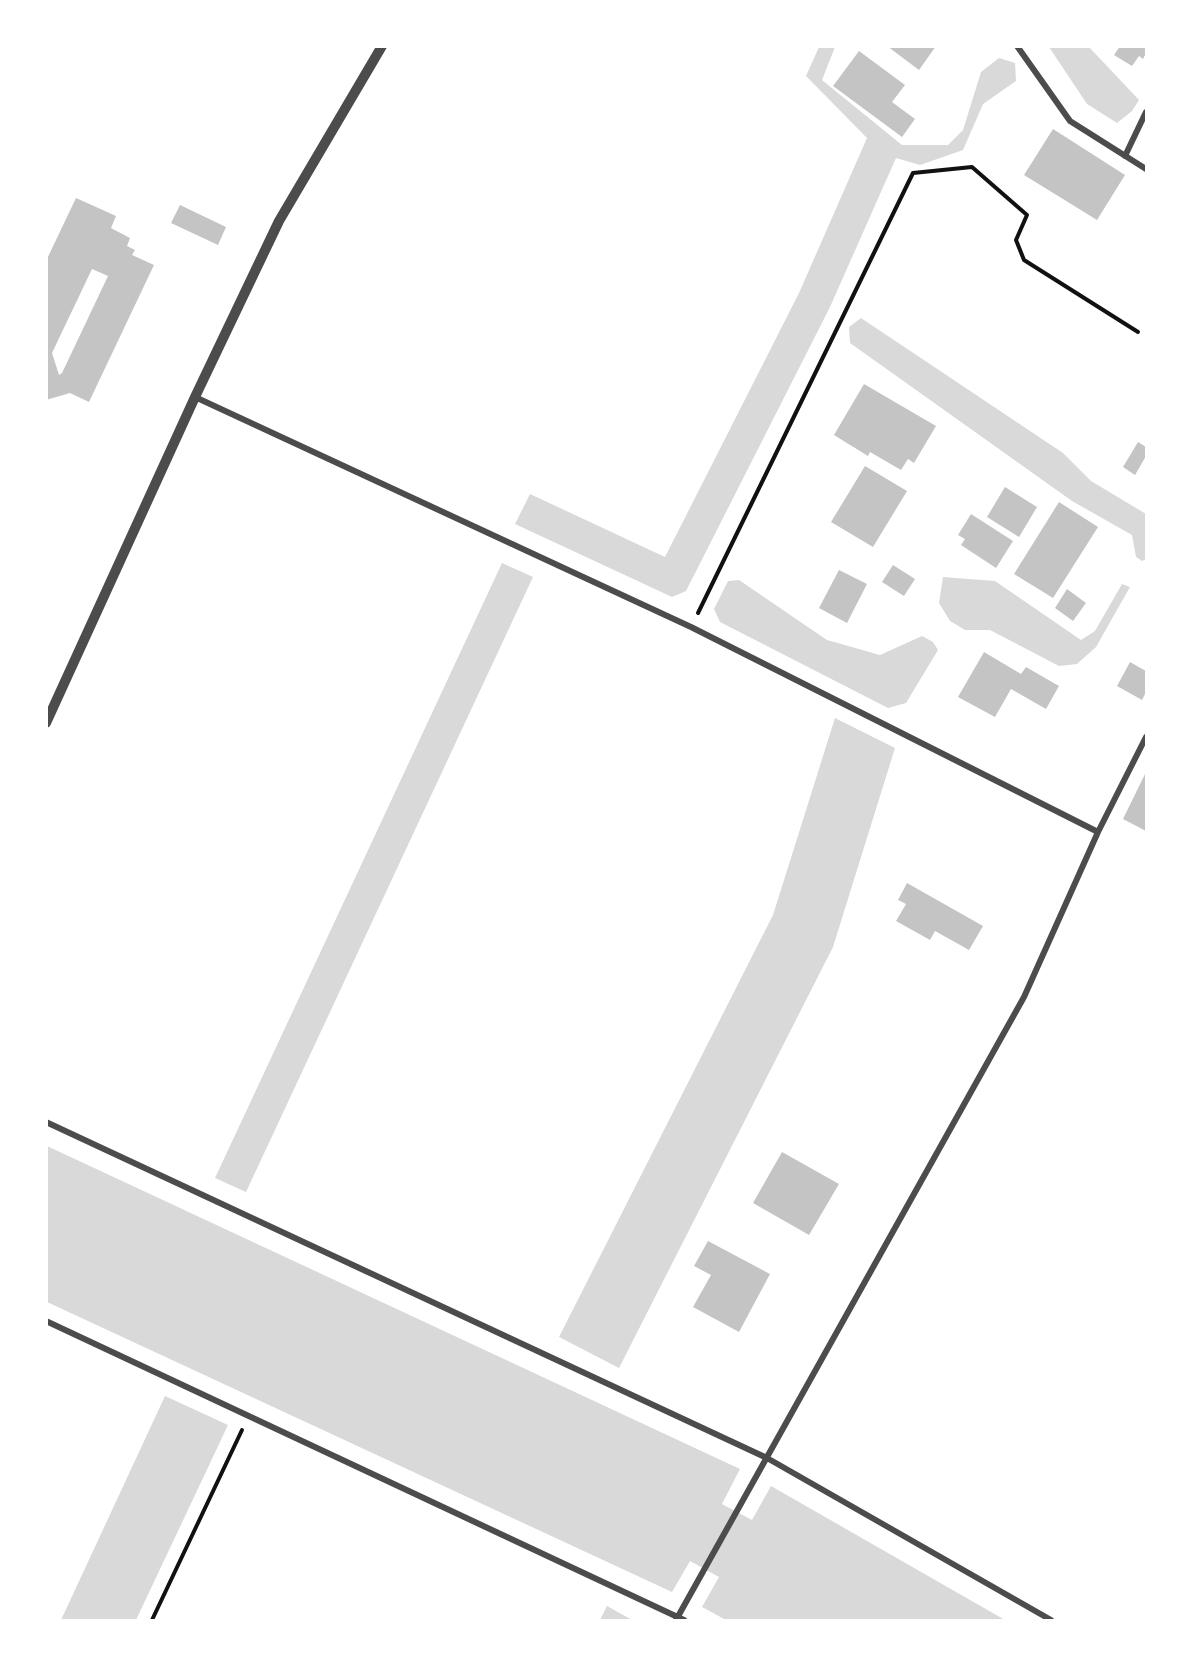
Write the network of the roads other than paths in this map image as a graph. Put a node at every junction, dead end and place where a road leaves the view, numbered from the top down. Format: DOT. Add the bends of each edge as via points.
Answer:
graph roads {
  1 [pos="382,46"];
  2 [pos="1017,46"];
  3 [pos="1146,111"];
  4 [pos="1125,156"];
  5 [pos="1146,169"];
  6 [pos="195,397"];
  7 [pos="46,723"];
  8 [pos="1146,737"];
  9 [pos="1098,832"];
  10 [pos="46,1122"];
  11 [pos="46,1321"];
  12 [pos="767,1458"];
  13 [pos="679,1619"];
  14 [pos="1051,1620"];
  1 -- 6 [label="street" via="279,221"];
  2 -- 4 [label="street" via="1070,121"];
  3 -- 4 [label="street"];
  4 -- 5 [label="street"];
  6 -- 7 [label="street"];
  6 -- 9 [label="street" via="691,627"];
  8 -- 9 [label="street"];
  9 -- 12 [label="street" via="1024,997"];
  10 -- 12 [label="street"];
  11 -- 13 [label="street"];
  12 -- 13 [label="street"];
  12 -- 14 [label="street"];
}
